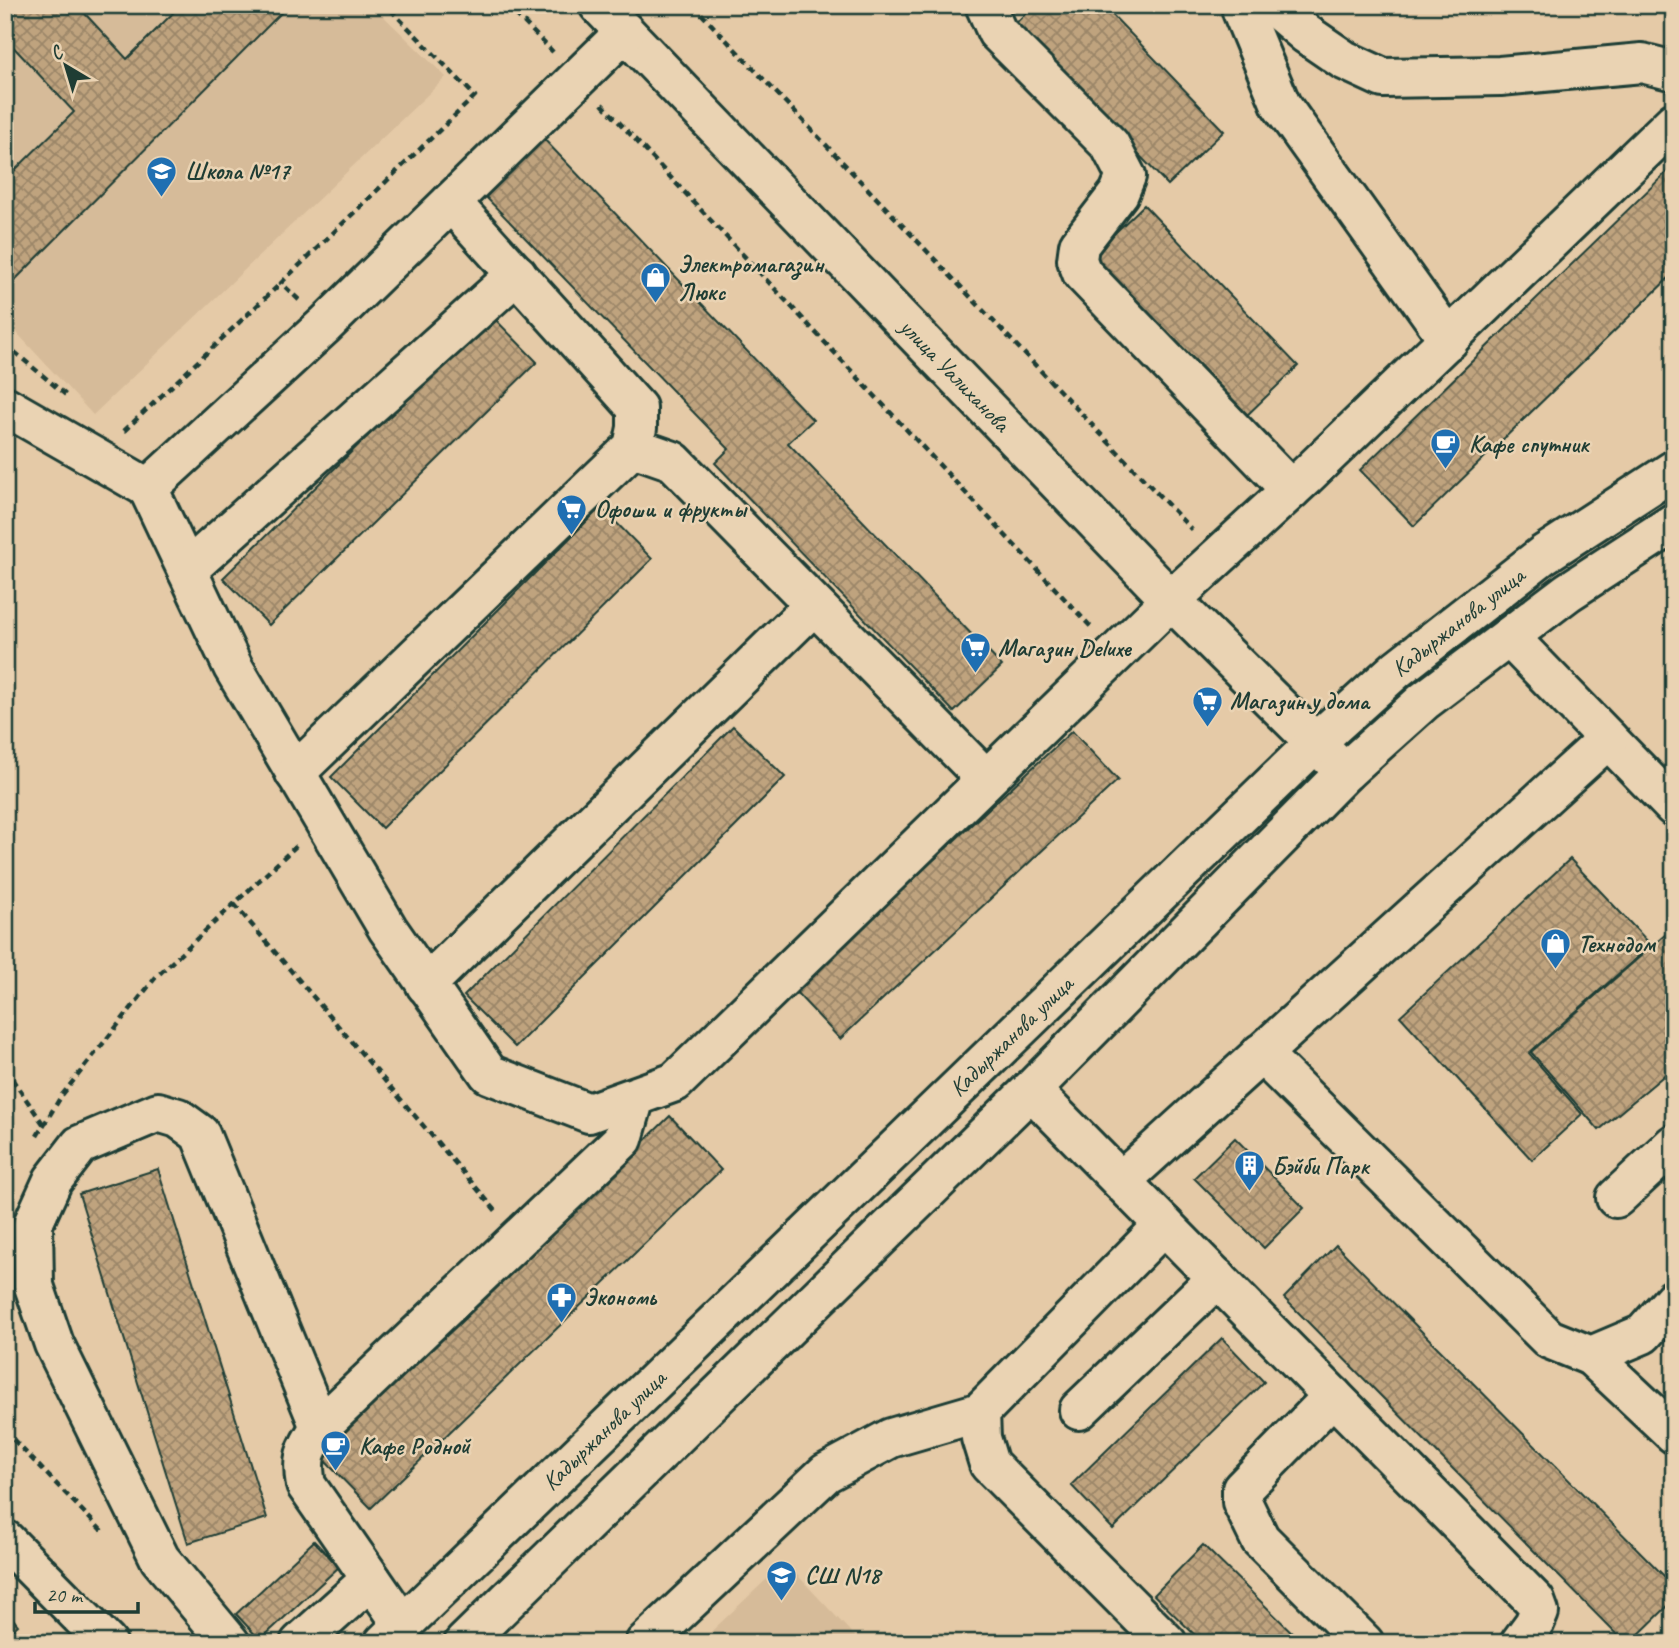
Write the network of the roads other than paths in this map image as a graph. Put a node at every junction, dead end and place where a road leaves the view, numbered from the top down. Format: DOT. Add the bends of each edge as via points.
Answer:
graph roads {
  1 [pos="599,5"];
  2 [pos="985,5"];
  3 [pos="1242,5"];
  4 [pos="1272,5"];
  5 [pos="625,32"];
  6 [pos="1674,71"];
  7 [pos="1674,122"];
  8 [pos="451,202"];
  9 [pos="517,274"];
  10 [pos="1448,340"];
  11 [pos="5,406"];
  12 [pos="633,447"];
  13 [pos="1674,470"];
  14 [pos="148,488"];
  15 [pos="1291,490"];
  16 [pos="1674,523"];
  17 [pos="187,570"];
  18 [pos="1171,600"];
  19 [pos="814,605"];
  20 [pos="1509,637"];
  21 [pos="1608,739"];
  22 [pos="1316,741"];
  23 [pos="1345,772"];
  24 [pos="295,773"];
  25 [pos="986,779"];
  26 [pos="1674,807"];
  27 [pos="426,985"];
  28 [pos="1261,1053"];
  29 [pos="1031,1090"];
  30 [pos="635,1097"];
  31 [pos="1674,1144"];
  32 [pos="1121,1181"];
  33 [pos="1615,1198"];
  34 [pos="1164,1225"];
  35 [pos="1217,1278"];
  36 [pos="1674,1299"];
  37 [pos="1591,1356"];
  38 [pos="1333,1396"];
  39 [pos="1079,1410"];
  40 [pos="980,1412"];
  41 [pos="320,1427"];
  42 [pos="1674,1434"];
  43 [pos="5,1540"];
  44 [pos="371,1579"];
  45 [pos="393,1634"];
  46 [pos="477,1636"];
  47 [pos="107,1643"];
  48 [pos="230,1643"];
  49 [pos="300,1643"];
  50 [pos="645,1643"];
  51 [pos="1167,1643"];
  52 [pos="1364,1643"];
  53 [pos="1520,1643"];
  1 -- 5 [label="main road, улица Уалиханова"];
  2 -- 15 [label="main road" via="997,32 1110,145 1126,176 1119,193 1079,245 1077,260 1082,273"];
  3 -- 10 [label="main road" via="1281,104"];
  4 -- 6 [label="main road" via="1345,60 1383,78 1500,76 1642,63"];
  5 -- 8 [label="main road"];
  5 -- 18 [label="main road, улица Уалиханова"];
  7 -- 10 [label="main road"];
  8 -- 9 [label="main road"];
  8 -- 14 [label="main road" via="326,325"];
  9 -- 12 [label="main road" via="637,408"];
  9 -- 17 [label="main road"];
  10 -- 15 [label="main road"];
  11 -- 14 [label="main road"];
  12 -- 19 [label="main road" via="673,461"];
  12 -- 24 [label="main road"];
  13 -- 22 [label="main road, Кадыржанова улица" via="1543,555 1398,669"];
  14 -- 17 [label="main road"];
  15 -- 18 [label="main road"];
  16 -- 20 [label="main road, Кадыржанова улица"];
  17 -- 24 [label="main road" via="233,667"];
  18 -- 22 [label="main road, улица Уалиханова"];
  18 -- 25 [label="main road"];
  19 -- 25 [label="main road"];
  19 -- 27 [label="main road"];
  20 -- 21 [label="main road"];
  20 -- 23 [label="main road, Кадыржанова улица" via="1424,701"];
  21 -- 26 [label="main road"];
  21 -- 28 [label="main road"];
  22 -- 23 [label="main road, улица Уалиханова"];
  22 -- 45 [label="main road, Кадыржанова улица"];
  23 -- 29 [label="main road, Кадыржанова улица"];
  24 -- 27 [label="main road"];
  25 -- 30 [label="main road" via="675,1082"];
  27 -- 30 [label="main road" via="489,1074 590,1113"];
  28 -- 32 [label="main road"];
  28 -- 37 [label="main road" via="1549,1339"];
  29 -- 32 [label="main road"];
  29 -- 46 [label="main road, Кадыржанова улица"];
  30 -- 41 [label="main road" via="623,1139"];
  31 -- 33 [label="main road"];
  32 -- 34 [label="main road"];
  34 -- 35 [label="main road"];
  34 -- 40 [label="main road"];
  35 -- 38 [label="main road"];
  35 -- 39 [label="main road"];
  36 -- 37 [label="main road" via="1643,1334"];
  37 -- 42 [label="main road"];
  38 -- 52 [label="main road" via="1242,1489 1242,1502 1260,1539"];
  38 -- 53 [label="main road" via="1535,1601 1539,1612"];
  40 -- 50 [label="main road" via="891,1438 826,1473"];
  40 -- 51 [label="main road" via="989,1464"];
  41 -- 44 [label="main road" via="305,1451 306,1485"];
  41 -- 48 [label="main road" via="201,1134 178,1118 158,1112 80,1145 53,1180 33,1224 34,1286 54,1345 160,1559"];
  43 -- 47 [label="main road"];
  44 -- 45 [label="main road"];
  44 -- 49 [label="main road"];
}
